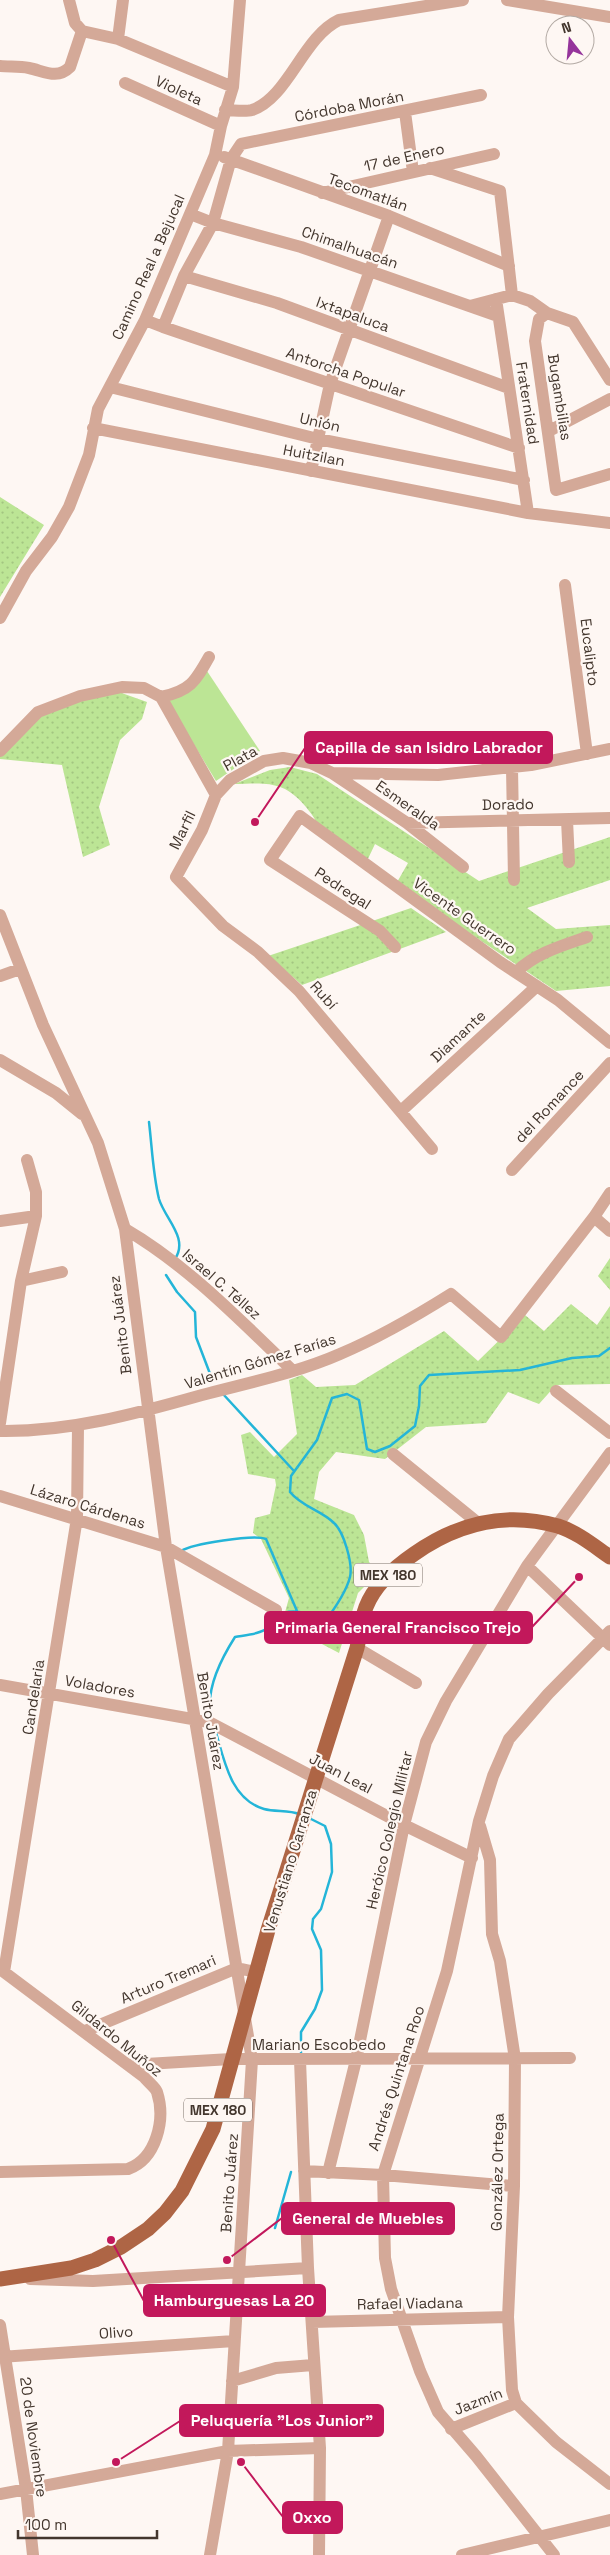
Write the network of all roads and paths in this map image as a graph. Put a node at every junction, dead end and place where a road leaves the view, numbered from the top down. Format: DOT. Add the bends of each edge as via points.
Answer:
graph roads {
  1 [pos="69,0"];
  2 [pos="123,0"];
  3 [pos="240,0"];
  4 [pos="463,0"];
  5 [pos="507,0"];
  6 [pos="610,17"];
  7 [pos="82,31"];
  8 [pos="118,39"];
  9 [pos="0,66"];
  10 [pos="125,83"];
  11 [pos="233,87"];
  12 [pos="481,95"];
  13 [pos="225,110"];
  14 [pos="404,112"];
  15 [pos="220,126"];
  16 [pos="494,154"];
  17 [pos="215,155"];
  18 [pos="231,159"];
  19 [pos="430,168"];
  20 [pos="413,172"];
  21 [pos="322,193"];
  22 [pos="190,214"];
  23 [pos="389,216"];
  24 [pos="213,223"];
  25 [pos="509,266"];
  26 [pos="370,271"];
  27 [pos="184,276"];
  28 [pos="512,295"];
  29 [pos="496,299"];
  30 [pos="470,306"];
  31 [pos="547,313"];
  32 [pos="498,316"];
  33 [pos="145,320"];
  34 [pos="163,327"];
  35 [pos="349,330"];
  36 [pos="609,376"];
  37 [pos="330,384"];
  38 [pos="110,386"];
  39 [pos="509,388"];
  40 [pos="610,399"];
  41 [pos="93,428"];
  42 [pos="549,431"];
  43 [pos="318,439"];
  44 [pos="518,448"];
  45 [pos="310,471"];
  46 [pos="610,474"];
  47 [pos="524,480"];
  48 [pos="528,513"];
  49 [pos="610,523"];
  50 [pos="565,585"];
  51 [pos="0,618"];
  52 [pos="209,657"];
  53 [pos="161,697"];
  54 [pos="610,749"];
  55 [pos="0,751"];
  56 [pos="431,752"];
  57 [pos="587,754"];
  58 [pos="532,765"];
  59 [pos="512,768"];
  60 [pos="332,773"];
  61 [pos="216,795"];
  62 [pos="300,816"];
  63 [pos="610,818"];
  64 [pos="513,819"];
  65 [pos="568,820"];
  66 [pos="407,822"];
  67 [pos="570,862"];
  68 [pos="463,867"];
  69 [pos="176,878"];
  70 [pos="514,880"];
  71 [pos="0,915"];
  72 [pos="586,938"];
  73 [pos="395,947"];
  74 [pos="20,969"];
  75 [pos="516,972"];
  76 [pos="0,976"];
  77 [pos="537,986"];
  78 [pos="610,1043"];
  79 [pos="0,1060"];
  80 [pos="610,1063"];
  81 [pos="401,1111"];
  82 [pos="84,1115"];
  83 [pos="432,1149"];
  84 [pos="27,1160"];
  85 [pos="512,1170"];
  86 [pos="610,1193"];
  87 [pos="36,1216"];
  88 [pos="594,1217"];
  89 [pos="0,1221"];
  90 [pos="125,1229"];
  91 [pos="610,1231"];
  92 [pos="62,1272"];
  93 [pos="21,1281"];
  94 [pos="292,1370"];
  95 [pos="556,1391"];
  96 [pos="146,1411"];
  97 [pos="0,1423"];
  98 [pos="78,1426"];
  99 [pos="0,1431"];
  100 [pos="610,1433"];
  101 [pos="610,1453"];
  102 [pos="393,1454"];
  103 [pos="0,1496"];
  104 [pos="77,1518"];
  105 [pos="478,1523"];
  106 [pos="558,1526"];
  107 [pos="166,1547"];
  108 [pos="610,1558"];
  109 [pos="527,1566"];
  110 [pos="276,1610"];
  111 [pos="607,1638"];
  112 [pos="357,1648"];
  113 [pos="416,1684"];
  114 [pos="0,1685"];
  115 [pos="50,1694"];
  116 [pos="194,1718"];
  117 [pos="316,1777"];
  118 [pos="479,1821"];
  119 [pos="404,1825"];
  120 [pos="472,1858"];
  121 [pos="236,1968"];
  122 [pos="259,1968"];
  123 [pos="2,1970"];
  124 [pos="245,2018"];
  125 [pos="85,2031"];
  126 [pos="570,2058"];
  127 [pos="515,2059"];
  128 [pos="231,2060"];
  129 [pos="252,2060"];
  130 [pos="300,2060"];
  131 [pos="356,2060"];
  132 [pos="419,2060"];
  133 [pos="157,2063"];
  134 [pos="129,2065"];
  135 [pos="156,2091"];
  136 [pos="304,2171"];
  137 [pos="0,2172"];
  138 [pos="328,2173"];
  139 [pos="383,2175"];
  140 [pos="514,2186"];
  141 [pos="308,2268"];
  142 [pos="239,2271"];
  143 [pos="4,2279"];
  144 [pos="508,2317"];
  145 [pos="402,2320"];
  146 [pos="312,2322"];
  147 [pos="0,2325"];
  148 [pos="234,2341"];
  149 [pos="3,2356"];
  150 [pos="313,2366"];
  151 [pos="232,2381"];
  152 [pos="516,2403"];
  153 [pos="451,2429"];
  154 [pos="320,2448"];
  155 [pos="228,2451"];
  156 [pos="610,2484"];
  157 [pos="26,2489"];
  158 [pos="0,2494"];
  159 [pos="610,2520"];
  160 [pos="542,2538"];
  161 [pos="33,2555"];
  162 [pos="210,2555"];
  163 [pos="319,2555"];
  164 [pos="462,2555"];
  165 [pos="554,2555"];
  1 -- 7 [label="street" via="75,23"];
  2 -- 8 [label="street"];
  3 -- 11 [label="street, Camino Real a Bejucal"];
  4 -- 13 [label="street" via="332,23 323,30 269,100 251,111"];
  5 -- 6 [label="street"];
  7 -- 8 [label="street"];
  7 -- 9 [label="street" via="70,67 61,74 28,67"];
  8 -- 11 [label="street"];
  10 -- 15 [label="street, Violeta"];
  11 -- 13 [label="street, Camino Real a Bejucal"];
  12 -- 14 [label="street, Córdoba Morán"];
  13 -- 15 [label="street, Camino Real a Bejucal"];
  14 -- 18 [label="street, Córdoba Morán" via="247,142 238,147"];
  14 -- 20 [label="street"];
  15 -- 17 [label="street, Camino Real a Bejucal"];
  16 -- 19 [label="street, 17 de Enero"];
  17 -- 18 [label="street, Tecomatlán"];
  17 -- 22 [label="street, Camino Real a Bejucal"];
  18 -- 21 [label="street, Tecomatlán"];
  18 -- 24 [label="street"];
  19 -- 20 [label="street, 17 de Enero"];
  19 -- 25 [label="street" via="500,190"];
  20 -- 21 [label="street, 17 de Enero"];
  21 -- 23 [label="street, Tecomatlán"];
  22 -- 24 [label="street, Chimalhuacán"];
  22 -- 33 [label="street, Camino Real a Bejucal"];
  23 -- 25 [label="street, Tecomatlán"];
  23 -- 26 [label="street"];
  24 -- 26 [label="street, Chimalhuacán" via="301,247"];
  24 -- 27 [label="street"];
  25 -- 28 [label="street"];
  26 -- 30 [label="street, Chimalhuacán"];
  26 -- 35 [label="street"];
  27 -- 34 [label="street"];
  27 -- 35 [label="street, Ixtapaluca" via="277,303"];
  28 -- 29 [label="street"];
  28 -- 31 [label="street" via="530,301"];
  29 -- 30 [label="street"];
  29 -- 32 [label="street, Fraternidad"];
  30 -- 32 [label="street, Chimalhuacán"];
  31 -- 36 [label="street" via="573,322"];
  31 -- 42 [label="street, Bugambilias" via="539,319 535,341"];
  32 -- 39 [label="street, Fraternidad"];
  33 -- 34 [label="street, Antorcha Popular"];
  33 -- 38 [label="street, Camino Real a Bejucal"];
  34 -- 37 [label="street, Antorcha Popular"];
  35 -- 37 [label="street"];
  35 -- 39 [label="street, Ixtapaluca"];
  37 -- 43 [label="street"];
  37 -- 44 [label="street, Antorcha Popular"];
  38 -- 41 [label="street, Camino Real a Bejucal"];
  38 -- 43 [label="street, Unión"];
  39 -- 44 [label="street, Fraternidad"];
  40 -- 42 [label="street"];
  41 -- 45 [label="street, Huitzilan"];
  41 -- 51 [label="street, Camino Real a Bejucal" via="86,462 69,507 52,537 26,571"];
  42 -- 46 [label="street, Bugambilias" via="556,490"];
  43 -- 45 [label="street"];
  43 -- 47 [label="street, Unión"];
  44 -- 47 [label="street, Fraternidad"];
  45 -- 48 [label="street, Huitzilan"];
  47 -- 48 [label="street, Fraternidad"];
  48 -- 49 [label="street, Huitzilan"];
  50 -- 57 [label="street, Eucalipto"];
  52 -- 53 [label="street" via="190,686 179,693"];
  53 -- 55 [label="street" via="144,688 122,687 80,696 38,712"];
  53 -- 61 [label="street"];
  54 -- 57 [label="street, Plata"];
  56 -- 58 [label="street"];
  57 -- 58 [label="street, Plata"];
  58 -- 59 [label="street, Plata"];
  59 -- 60 [label="street, Plata" via="438,775"];
  59 -- 64 [label="street"];
  60 -- 61 [label="street, Plata" via="311,763 283,758 264,761 230,780"];
  60 -- 66 [label="street, Esmeralda"];
  61 -- 69 [label="street, Marfil" via="202,830"];
  62 -- 73 [label="street, Pedregal" via="270,860 380,931"];
  62 -- 75 [label="street, Vicente Guerrero"];
  63 -- 65 [label="street, Dorado"];
  64 -- 65 [label="street, Dorado"];
  64 -- 66 [label="street, Dorado"];
  64 -- 70 [label="street"];
  65 -- 67 [label="street"];
  66 -- 68 [label="street, Esmeralda"];
  69 -- 81 [label="street, Rubí" via="223,926 258,952 299,991"];
  71 -- 74 [label="street, Benito Juárez"];
  72 -- 75 [label="street" via="550,950 525,963"];
  74 -- 76 [label="street"];
  74 -- 82 [label="street, Benito Juárez"];
  75 -- 77 [label="street, Vicente Guerrero"];
  77 -- 78 [label="street, Vicente Guerrero"];
  77 -- 81 [label="street, Diamante"];
  79 -- 82 [label="street" via="56,1092"];
  80 -- 85 [label="street, del Romance"];
  81 -- 83 [label="street, Rubí"];
  82 -- 90 [label="street, Benito Juárez" via="107,1167"];
  84 -- 87 [label="street" via="36,1192"];
  86 -- 88 [label="street"];
  87 -- 89 [label="street"];
  87 -- 93 [label="street"];
  88 -- 91 [label="street"];
  88 -- 94 [label="street, Valentín Gómez Farías" via="501,1337 450,1294 339,1355"];
  90 -- 94 [label="street, Israel C. Téllez" via="153,1246"];
  90 -- 96 [label="street, Benito Juárez"];
  92 -- 93 [label="street"];
  93 -- 97 [label="street"];
  94 -- 96 [label="street, Valentín Gómez Farías"];
  95 -- 100 [label="street"];
  96 -- 98 [label="street, Valentín Gómez Farías"];
  96 -- 107 [label="street, Benito Juárez"];
  98 -- 99 [label="street, Valentín Gómez Farías" via="36,1432"];
  98 -- 104 [label="street, Candelaria"];
  101 -- 106 [label="street, Heróico Colegio Militar"];
  102 -- 105 [label="street"];
  103 -- 104 [label="street, Lázaro Cárdenas"];
  104 -- 107 [label="street, Lázaro Cárdenas"];
  104 -- 115 [label="street, Candelaria"];
  105 -- 106 [label="main road, Venustiano Carranza / MEX 180" via="519,1519"];
  105 -- 112 [label="main road, Venustiano Carranza / MEX 180" via="453,1530 398,1565 366,1606"];
  106 -- 108 [label="main road, Venustiano Carranza / MEX 180"];
  106 -- 109 [label="street, Heróico Colegio Militar"];
  107 -- 110 [label="street, Lázaro Cárdenas"];
  107 -- 116 [label="street, Benito Juárez"];
  109 -- 111 [label="street"];
  109 -- 119 [label="street, Heróico Colegio Militar" via="451,1693 426,1742"];
  111 -- 118 [label="street, Andrés Quintana Roo" via="548,1694 509,1739"];
  112 -- 113 [label="street"];
  112 -- 117 [label="main road, Venustiano Carranza / MEX 180"];
  114 -- 115 [label="street, Voladores"];
  115 -- 116 [label="street, Voladores"];
  115 -- 123 [label="street, Candelaria"];
  116 -- 117 [label="street, Juan Leal" via="209,1722"];
  116 -- 121 [label="street, Benito Juárez"];
  117 -- 119 [label="street, Juan Leal"];
  117 -- 122 [label="main road, Venustiano Carranza / MEX 180"];
  118 -- 120 [label="street, Andrés Quintana Roo"];
  118 -- 127 [label="street, González Ortega" via="490,1860 492,1934 500,1961"];
  119 -- 120 [label="street, Juan Leal"];
  119 -- 131 [label="street, Heróico Colegio Militar"];
  120 -- 132 [label="street, Andrés Quintana Roo" via="447,1971"];
  121 -- 122 [label="street" via="251,1971"];
  121 -- 124 [label="street, Benito Juárez"];
  121 -- 125 [label="street, Arturo Tremari"];
  122 -- 124 [label="main road, Venustiano Carranza / MEX 180"];
  123 -- 125 [label="street, Gildardo Muñoz"];
  124 -- 128 [label="main road, Venustiano Carranza / MEX 180"];
  124 -- 129 [label="street, Benito Juárez"];
  125 -- 134 [label="street, Gildardo Muñoz"];
  126 -- 127 [label="street, Mariano Escobedo"];
  127 -- 132 [label="street, Mariano Escobedo"];
  127 -- 140 [label="street, González Ortega"];
  128 -- 129 [label="street, Mariano Escobedo"];
  128 -- 133 [label="street, Mariano Escobedo"];
  128 -- 143 [label="main road, Venustiano Carranza / MEX 180" via="212,2129 182,2191 148,2230 95,2260 71,2268"];
  129 -- 130 [label="street, Mariano Escobedo"];
  129 -- 142 [label="street, Benito Juárez"];
  130 -- 131 [label="street, Mariano Escobedo"];
  130 -- 136 [label="street"];
  131 -- 132 [label="street, Mariano Escobedo"];
  131 -- 138 [label="street, Heróico Colegio Militar"];
  132 -- 139 [label="street, Andrés Quintana Roo"];
  133 -- 134 [label="street, Mariano Escobedo"];
  133 -- 135 [label="street"];
  134 -- 135 [label="street, Gildardo Muñoz"];
  135 -- 137 [label="street, Gildardo Muñoz" via="159,2129 148,2155 138,2166 128,2170"];
  136 -- 138 [label="street"];
  136 -- 141 [label="street"];
  138 -- 139 [label="street"];
  139 -- 140 [label="street"];
  139 -- 145 [label="street, Andrés Quintana Roo" via="385,2258"];
  140 -- 144 [label="street, González Ortega"];
  141 -- 142 [label="street"];
  141 -- 146 [label="street"];
  142 -- 143 [label="street" via="93,2281"];
  142 -- 148 [label="street, Benito Juárez"];
  144 -- 145 [label="street, Rafael Viadana"];
  144 -- 152 [label="street, González Ortega" via="512,2390"];
  145 -- 146 [label="street, Rafael Viadana"];
  145 -- 153 [label="street, Andrés Quintana Roo" via="438,2412"];
  146 -- 150 [label="street"];
  147 -- 149 [label="street, 20 de Noviembre"];
  148 -- 149 [label="street, Olivo"];
  148 -- 151 [label="street, Benito Juárez"];
  149 -- 157 [label="street, 20 de Noviembre"];
  150 -- 151 [label="street" via="276,2368"];
  150 -- 154 [label="street"];
  151 -- 155 [label="street, Benito Juárez"];
  152 -- 153 [label="street, Jazmín"];
  152 -- 156 [label="street" via="556,2442"];
  153 -- 160 [label="street, Andrés Quintana Roo"];
  154 -- 155 [label="street"];
  154 -- 163 [label="street"];
  155 -- 157 [label="street"];
  155 -- 162 [label="street, Benito Juárez"];
  157 -- 158 [label="street"];
  157 -- 161 [label="street, 20 de Noviembre"];
  159 -- 160 [label="street"];
  160 -- 164 [label="street"];
  160 -- 165 [label="street, Andrés Quintana Roo"];
}
